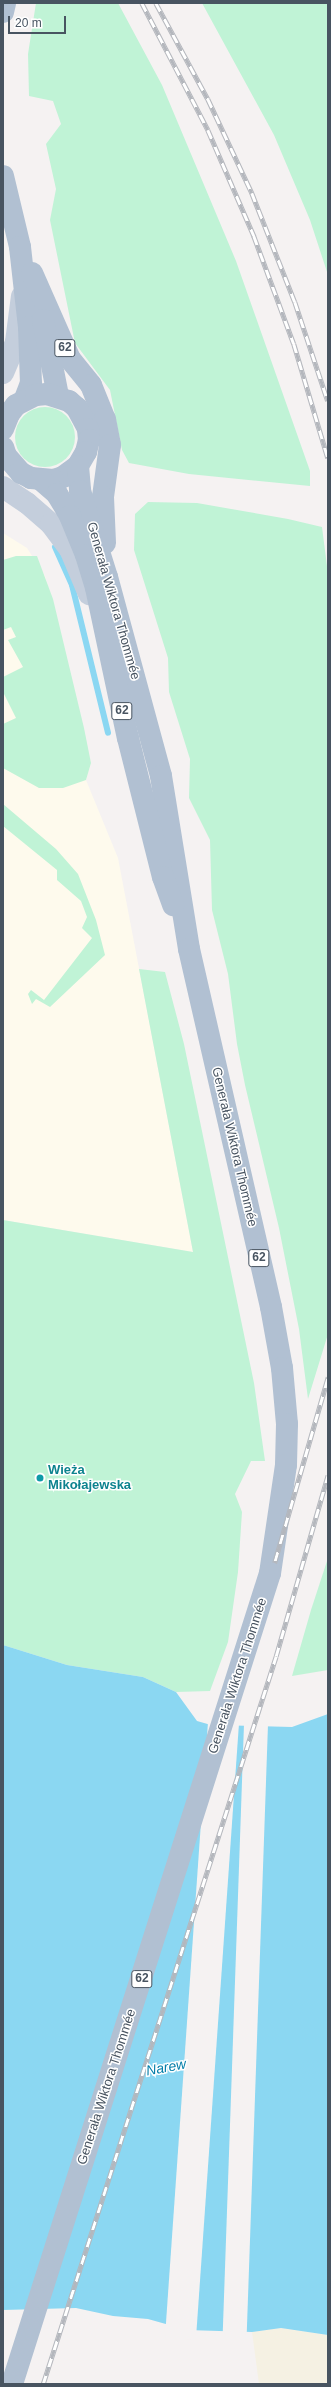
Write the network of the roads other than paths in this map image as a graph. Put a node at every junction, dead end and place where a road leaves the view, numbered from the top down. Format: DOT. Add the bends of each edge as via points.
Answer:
graph roads {
  1 [pos="5,3"];
  2 [pos="3,12"];
  3 [pos="3,176"];
  4 [pos="28,279"];
  5 [pos="3,373"];
  6 [pos="58,396"];
  7 [pos="25,399"];
  8 [pos="3,426"];
  9 [pos="4,453"];
  10 [pos="78,466"];
  11 [pos="42,480"];
  12 [pos="3,488"];
  13 [pos="107,577"];
  14 [pos="103,622"];
  15 [pos="189,949"];
  16 [pos="12,2384"];
  1 -- 2 [label="main road"];
  3 -- 4 [label="main road, 62"];
  4 -- 5 [label="main road" via="16,342"];
  4 -- 6 [label="main road, 62"];
  4 -- 7 [label="main road, 62" via="32,383"];
  4 -- 13 [label="main road, 62" via="70,359 91,385 105,419 110,446 103,497"];
  6 -- 7 [label="main road" via="47,394"];
  6 -- 10 [label="main road, 62" via="77,408 88,428 86,452"];
  7 -- 8 [label="main road, 62" via="16,405"];
  9 -- 11 [label="main road, 62" via="21,473"];
  10 -- 11 [label="main road, 62" via="63,477"];
  10 -- 13 [label="main road, Generała Wiktora Thommée / 62" via="80,490"];
  11 -- 14 [label="main road, Generała Wiktora Thommée / 62" via="57,494 70,516 86,555"];
  12 -- 14 [label="main road" via="27,503 51,524 70,549"];
  13 -- 15 [label="main road, Generała Wiktora Thommée / 62" via="161,776"];
  14 -- 15 [label="main road, Generała Wiktora Thommée / 62" via="128,738 163,877"];
  15 -- 16 [label="main road, Generała Wiktora Thommée / 62, bridge" via="276,1332 284,1384 286,1450 277,1538 263,1598"];
}
